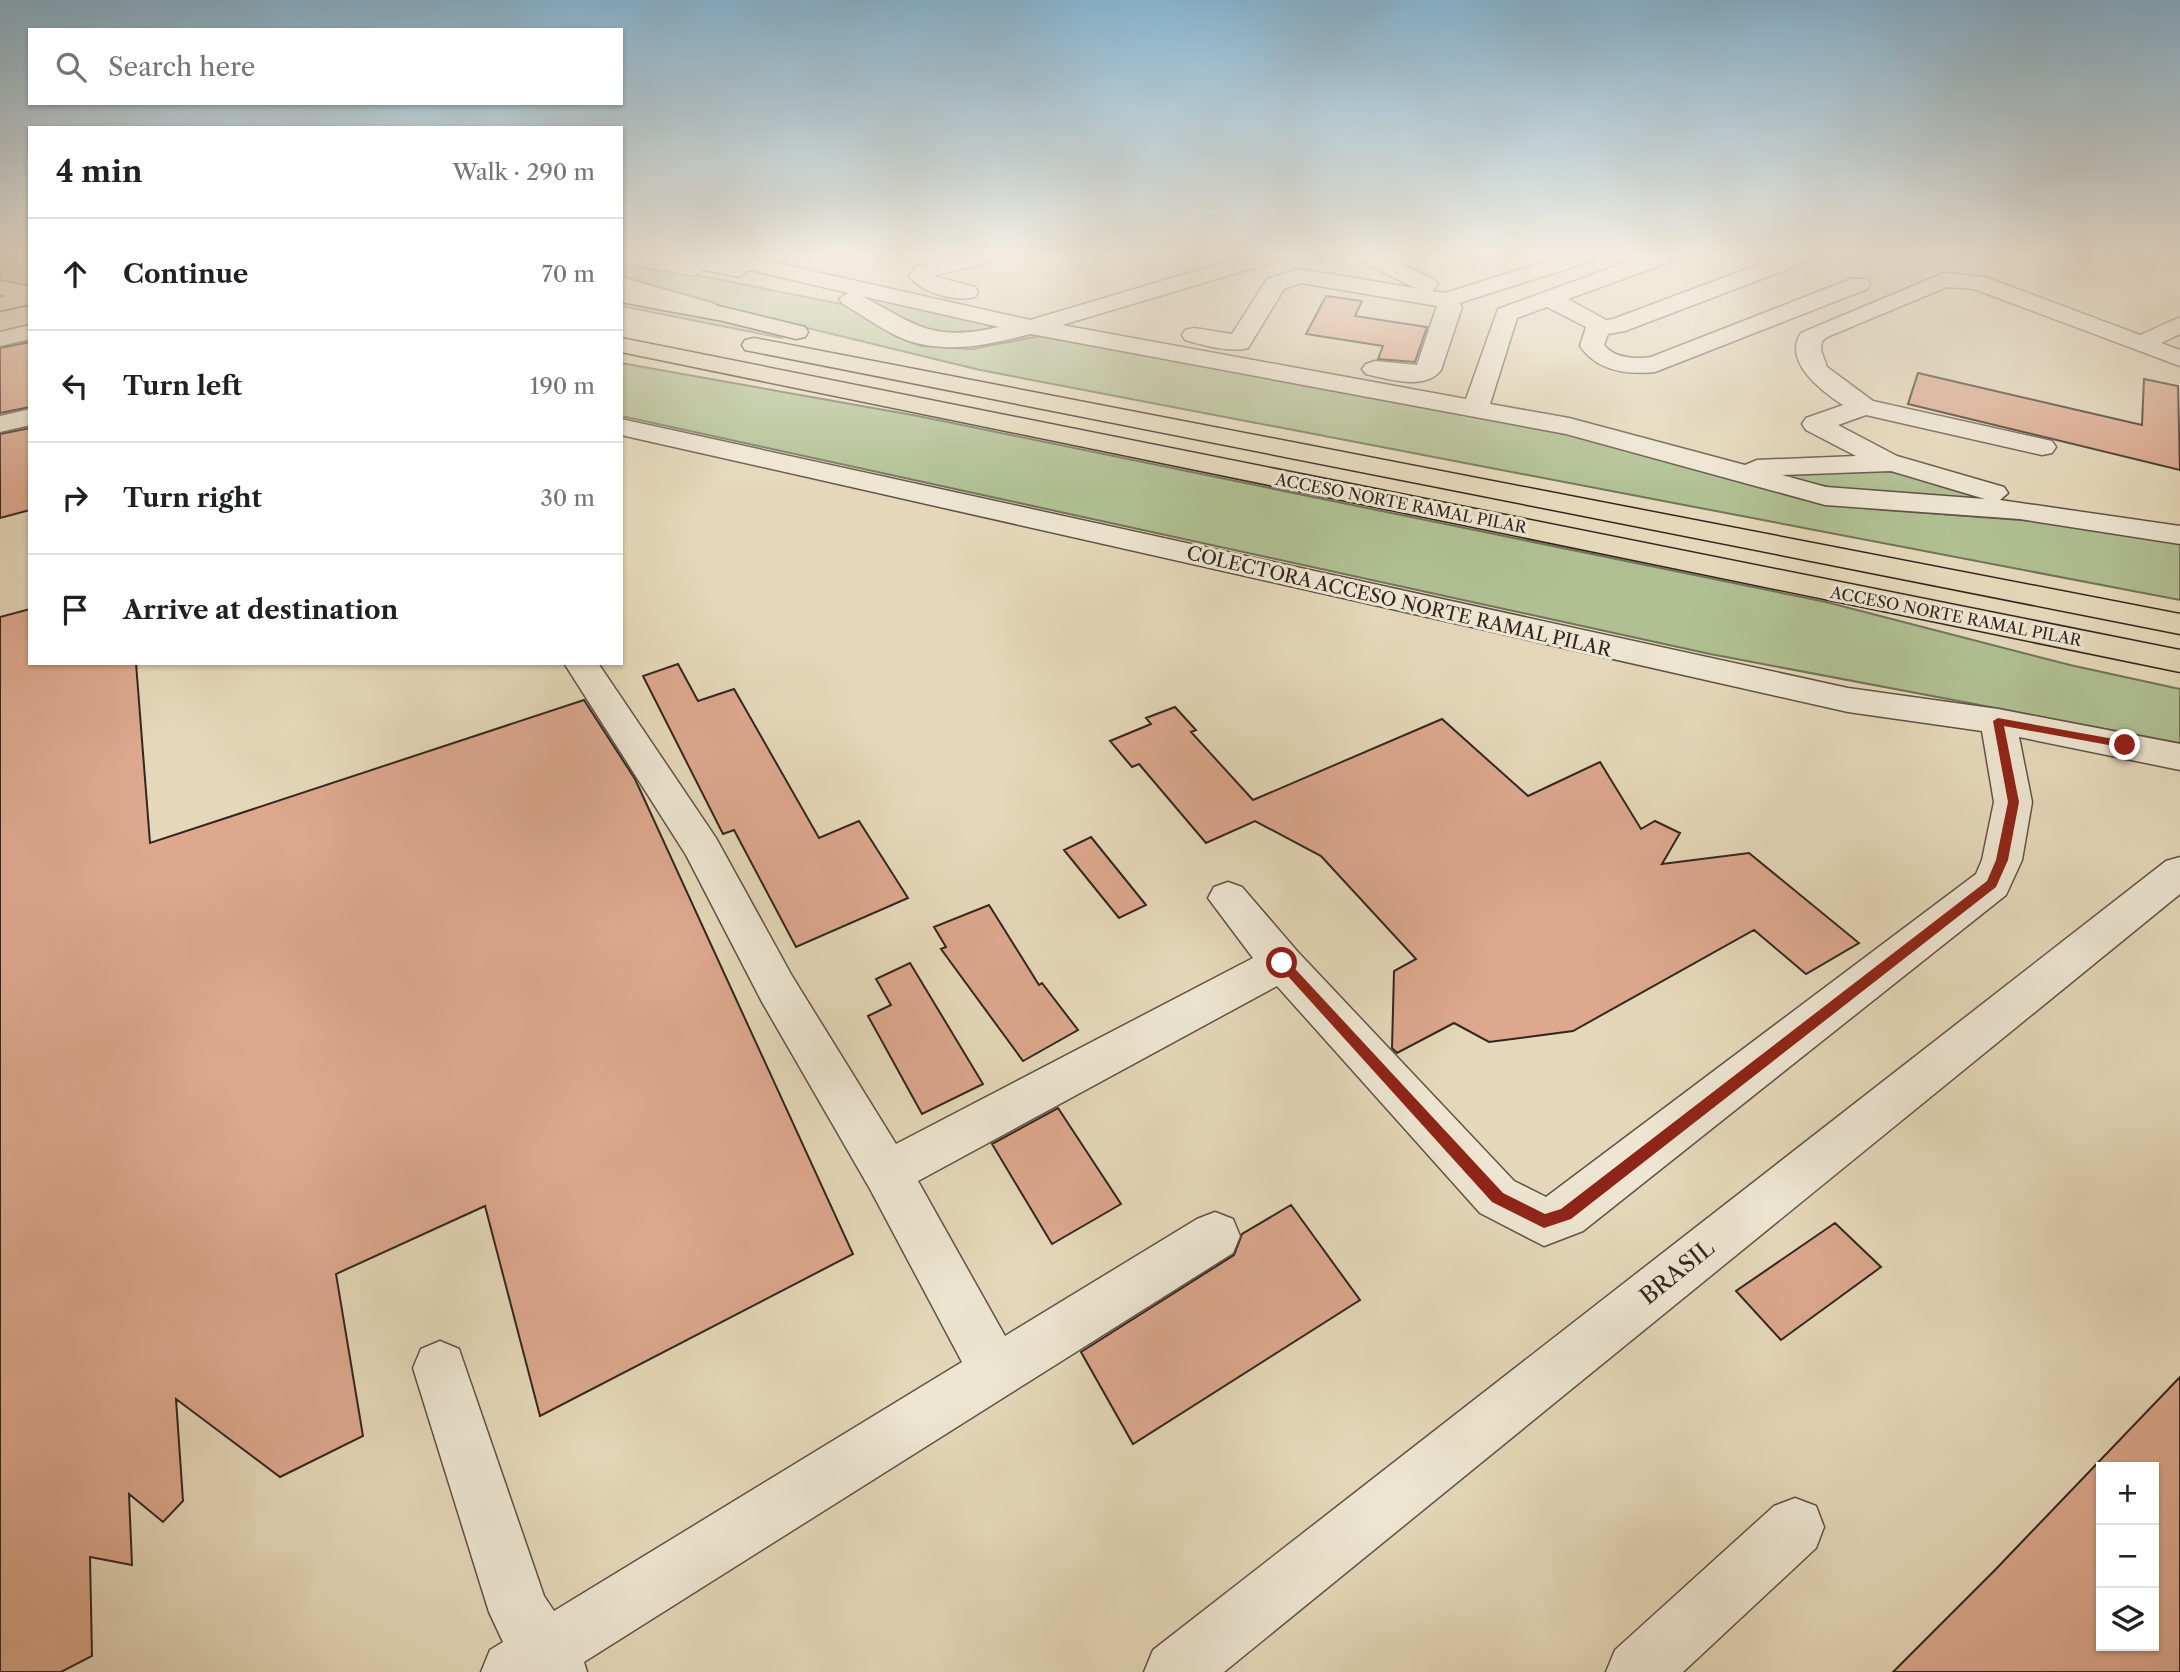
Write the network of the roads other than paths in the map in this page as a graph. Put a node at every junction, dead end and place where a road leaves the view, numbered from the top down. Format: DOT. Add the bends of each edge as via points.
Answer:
graph roads {
  1 [pos="21,334"];
  2 [pos="698,334"];
  3 [pos="801,334"];
  4 [pos="918,334"];
  5 [pos="988,334"];
  6 [pos="1081,334"];
  7 [pos="1104,334"];
  8 [pos="1200,334"];
  9 [pos="1244,334"];
  10 [pos="1439,334"];
  11 [pos="1500,334"];
  12 [pos="1596,334"];
  13 [pos="1733,334"];
  14 [pos="1815,334"];
  15 [pos="2115,334"];
  16 [pos="2161,334"];
  17 [pos="0,339"];
  18 [pos="1107,341"];
  19 [pos="2142,344"];
  20 [pos="623,345"];
  21 [pos="623,357"];
  22 [pos="2180,359"];
  23 [pos="1305,377"];
  24 [pos="811,383"];
  25 [pos="1864,407"];
  26 [pos="28,408"];
  27 [pos="1473,408"];
  28 [pos="0,415"];
  29 [pos="28,417"];
  30 [pos="1134,419"];
  31 [pos="0,424"];
  32 [pos="623,428"];
  33 [pos="2042,447"];
  34 [pos="1892,463"];
  35 [pos="1725,470"];
  36 [pos="2090,519"];
  37 [pos="2180,535"];
  38 [pos="1888,602"];
  39 [pos="2180,624"];
  40 [pos="2180,661"];
  41 [pos="582,665"];
  42 [pos="2180,681"];
  43 [pos="1998,721"];
  44 [pos="2180,757"];
  45 [pos="2180,872"];
  46 [pos="1228,898"];
  47 [pos="1282,963"];
  48 [pos="887,1173"];
  49 [pos="1215,1236"];
  50 [pos="440,1368"];
  51 [pos="996,1372"];
  52 [pos="1795,1527"];
  53 [pos="539,1664"];
  54 [pos="1175,1672"];
  55 [pos="1637,1672"];
  1 -- 17 [label="street"];
  2 -- 30 [label="main road, ACCESO NORTE RAMAL PILAR"];
  3 -- 30 [label="main road"];
  4 -- 5 [label="street" via="979,339"];
  6 -- 18 [label="street"];
  7 -- 18 [label="street"];
  8 -- 9 [label="street" via="1239,343"];
  10 -- 23 [label="street" via="1423,374 1315,358"];
  11 -- 27 [label="street" via="1480,399"];
  12 -- 13 [label="street" via="1594,351 1617,363 1636,366 1672,358"];
  14 -- 25 [label="street" via="1808,352 1818,372"];
  15 -- 19 [label="street"];
  16 -- 19 [label="street"];
  18 -- 23 [label="street"];
  19 -- 22 [label="street"];
  20 -- 24 [label="main road, ACCESO NORTE RAMAL PILAR"];
  21 -- 24 [label="main road"];
  23 -- 27 [label="street"];
  24 -- 38 [label="main road, ACCESO NORTE RAMAL PILAR"];
  25 -- 33 [label="street"];
  25 -- 34 [label="street" via="1815,424"];
  26 -- 28 [label="street"];
  27 -- 35 [label="street" via="1601,433"];
  29 -- 31 [label="street"];
  30 -- 39 [label="main road, ACCESO NORTE RAMAL PILAR"];
  32 -- 43 [label="street, COLECTORA ACCESO NORTE RAMAL PILAR" via="1848,700"];
  34 -- 35 [label="street"];
  34 -- 36 [label="street"];
  35 -- 36 [label="street" via="1792,489 1856,500"];
  36 -- 37 [label="street"];
  38 -- 40 [label="main road, ACCESO NORTE RAMAL PILAR"];
  38 -- 42 [label="main road" via="2091,663"];
  41 -- 48 [label="street" via="702,848 778,989"];
  43 -- 44 [label="street, COLECTORA ACCESO NORTE RAMAL PILAR"];
  43 -- 47 [label="street" via="2013,802 2002,860 1992,884 1566,1214 1544,1222 1497,1197"];
  45 -- 54 [label="street, BRASIL"];
  46 -- 47 [label="street"];
  47 -- 48 [label="street"];
  48 -- 51 [label="street"];
  49 -- 51 [label="street"];
  50 -- 53 [label="street"];
  51 -- 53 [label="street"];
  52 -- 55 [label="street"];
}
